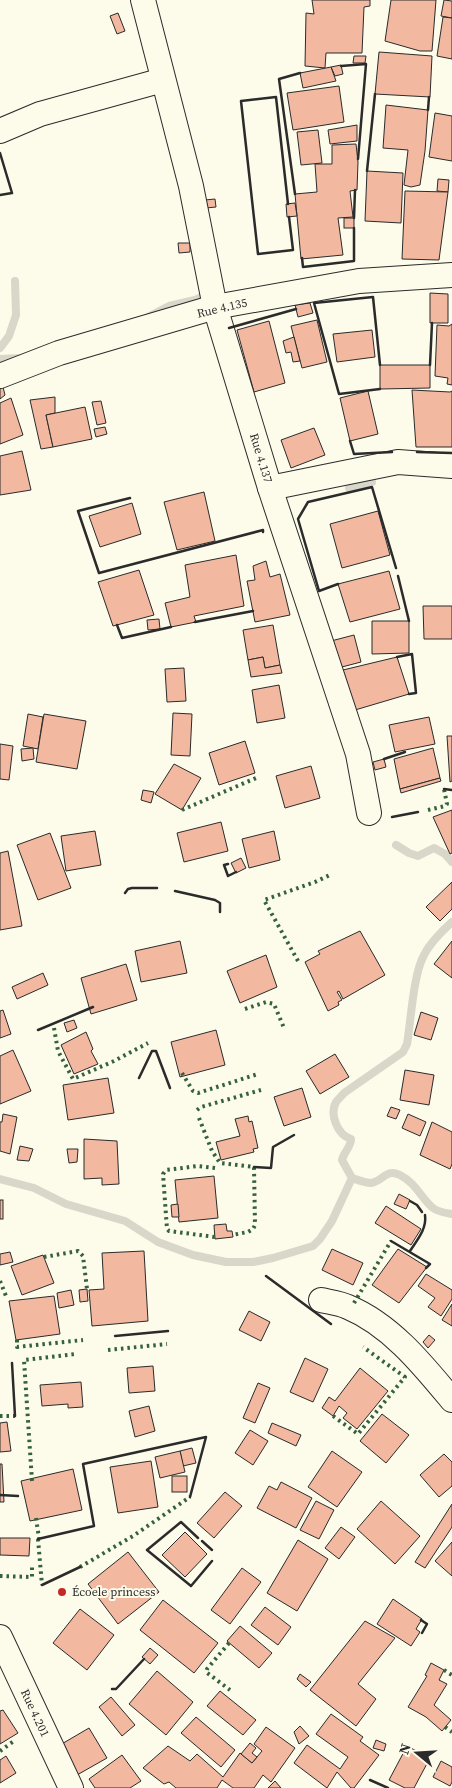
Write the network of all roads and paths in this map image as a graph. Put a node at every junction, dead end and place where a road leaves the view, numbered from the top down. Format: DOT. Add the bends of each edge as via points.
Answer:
graph roads {
  1 [pos="143,0"];
  2 [pos="163,80"];
  3 [pos="0,130"];
  4 [pos="452,275"];
  5 [pos="215,308"];
  6 [pos="0,376"];
  7 [pos="452,466"];
  8 [pos="270,488"];
  9 [pos="369,813"];
  10 [pos="321,1300"];
  11 [pos="452,1400"];
  12 [pos="0,1637"];
  13 [pos="71,1788"];
  1 -- 2 [label="street, Rue 4.137"];
  2 -- 3 [label="street" via="40,114"];
  2 -- 5 [label="street, Rue 4.137" via="191,186"];
  4 -- 5 [label="street, Rue 4.135" via="359,282"];
  5 -- 6 [label="street, Rue 4.135" via="59,353"];
  5 -- 8 [label="street, Rue 4.137"];
  7 -- 8 [label="street, Rue 4.137" via="398,462"];
  8 -- 9 [label="street" via="358,754"];
  10 -- 11 [label="street" via="347,1306 380,1325 420,1361"];
  12 -- 13 [label="street, Rue 4.201"];
}
